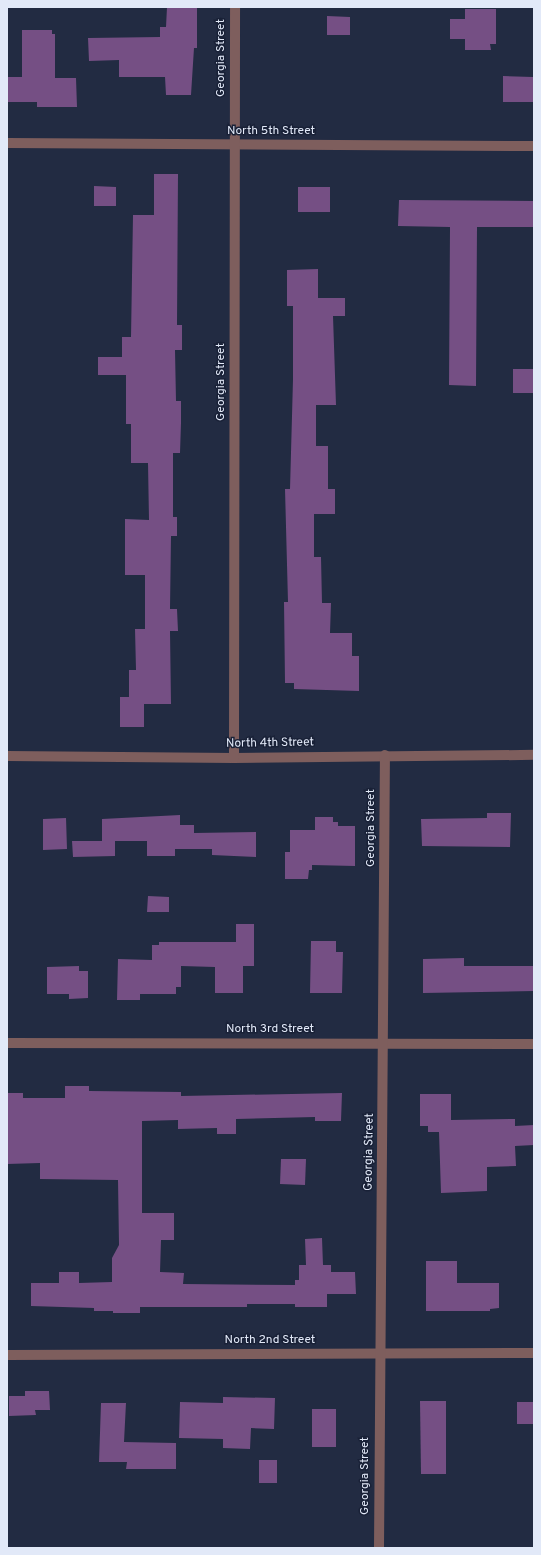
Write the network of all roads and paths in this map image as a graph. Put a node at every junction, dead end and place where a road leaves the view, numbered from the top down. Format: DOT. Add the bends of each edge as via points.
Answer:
graph roads {
  1 [pos="235,7"];
  2 [pos="7,143"];
  3 [pos="235,144"];
  4 [pos="534,146"];
  5 [pos="534,755"];
  6 [pos="7,756"];
  7 [pos="385,756"];
  8 [pos="234,758"];
  9 [pos="7,1043"];
  10 [pos="384,1043"];
  11 [pos="534,1044"];
  12 [pos="534,1353"];
  13 [pos="379,1354"];
  14 [pos="7,1355"];
  15 [pos="379,1548"];
  1 -- 3 [label="street, Georgia Street"];
  2 -- 3 [label="street, North 5th Street"];
  3 -- 4 [label="street, North 5th Street"];
  3 -- 8 [label="street, Georgia Street"];
  5 -- 7 [label="street, North 4th Street"];
  6 -- 8 [label="street, North 4th Street"];
  7 -- 8 [label="street, North 4th Street"];
  7 -- 10 [label="street, Georgia Street"];
  9 -- 10 [label="street, North 3rd Street"];
  10 -- 11 [label="street, North 3rd Street"];
  10 -- 13 [label="street, Georgia Street"];
  12 -- 13 [label="street, North 2nd Street"];
  13 -- 14 [label="street, North 2nd Street"];
  13 -- 15 [label="street, Georgia Street"];
}
